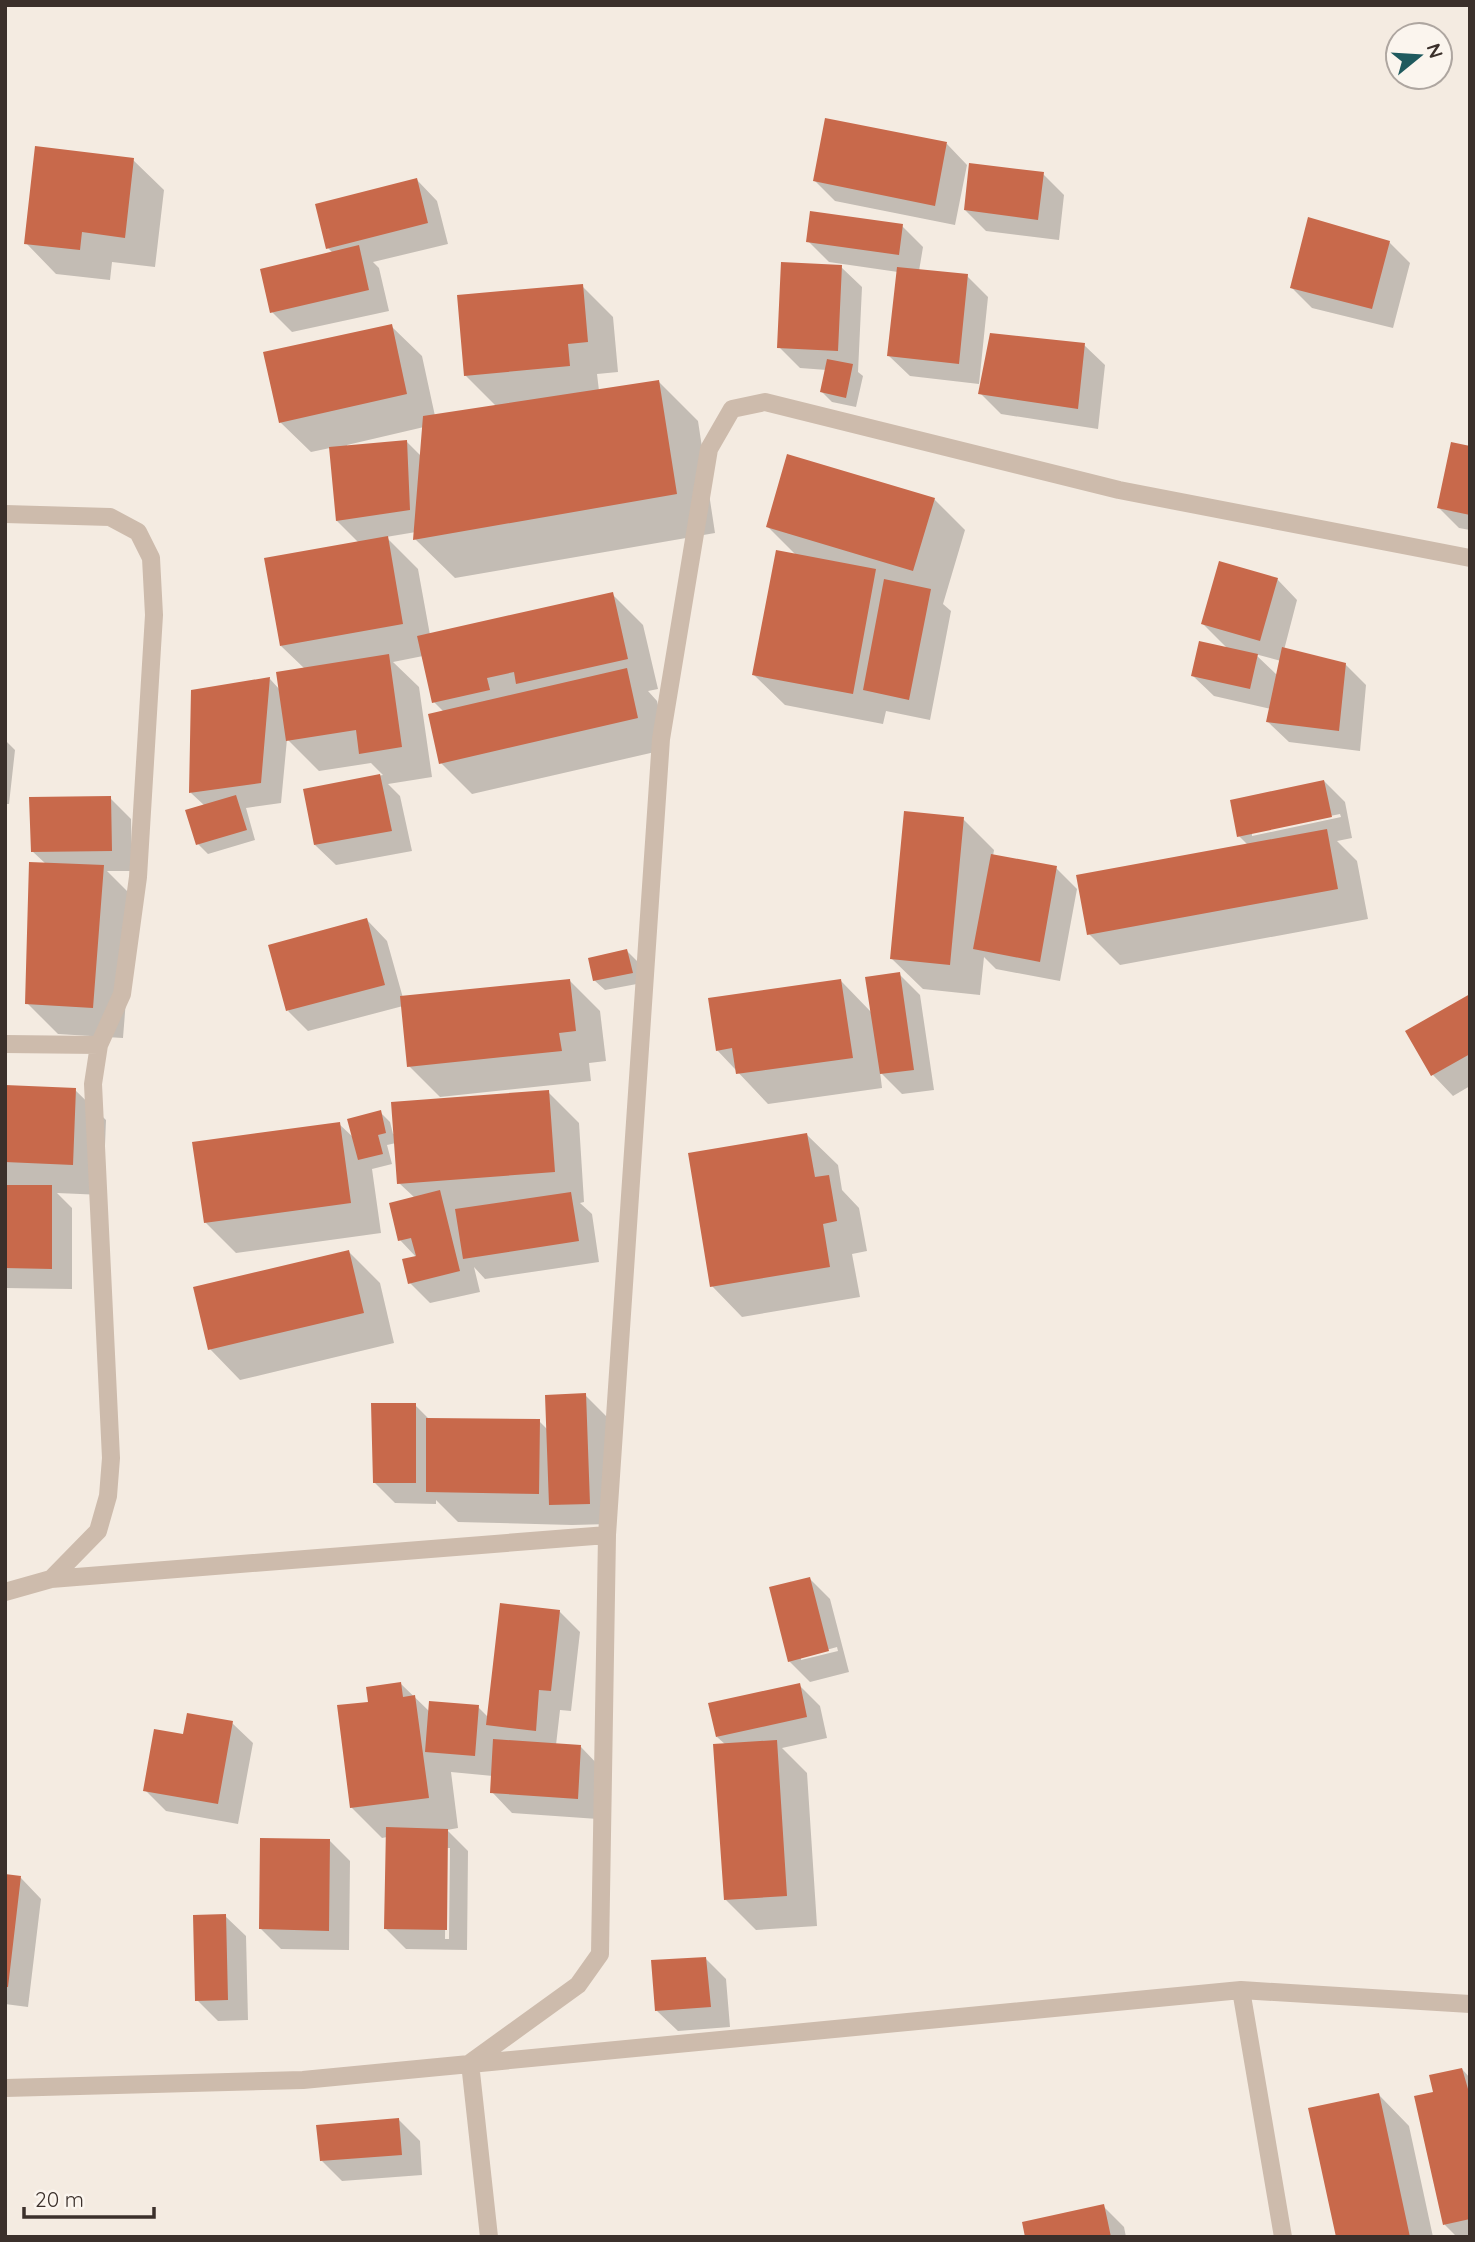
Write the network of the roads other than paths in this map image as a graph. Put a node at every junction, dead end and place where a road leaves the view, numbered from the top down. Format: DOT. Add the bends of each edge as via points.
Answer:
graph roads {
  1 [pos="5,514"];
  2 [pos="1470,558"];
  3 [pos="5,1044"];
  4 [pos="99,1045"];
  5 [pos="607,1535"];
  6 [pos="51,1579"];
  7 [pos="5,1592"];
  8 [pos="1241,1990"];
  9 [pos="1470,2004"];
  10 [pos="470,2063"];
  11 [pos="5,2088"];
  12 [pos="489,2237"];
  13 [pos="1283,2237"];
  1 -- 4 [label="street" via="110,517 138,532 152,558 138,877 122,994"];
  2 -- 5 [label="street" via="1119,490 765,402 732,409 709,449 661,739"];
  3 -- 4 [label="street"];
  4 -- 6 [label="street" via="93,1084 111,1458 108,1496 98,1531"];
  5 -- 6 [label="street"];
  5 -- 10 [label="street" via="600,1954 578,1985"];
  6 -- 7 [label="street"];
  8 -- 9 [label="street"];
  8 -- 10 [label="street"];
  8 -- 13 [label="street"];
  10 -- 11 [label="street" via="303,2080"];
  10 -- 12 [label="street"];
}
